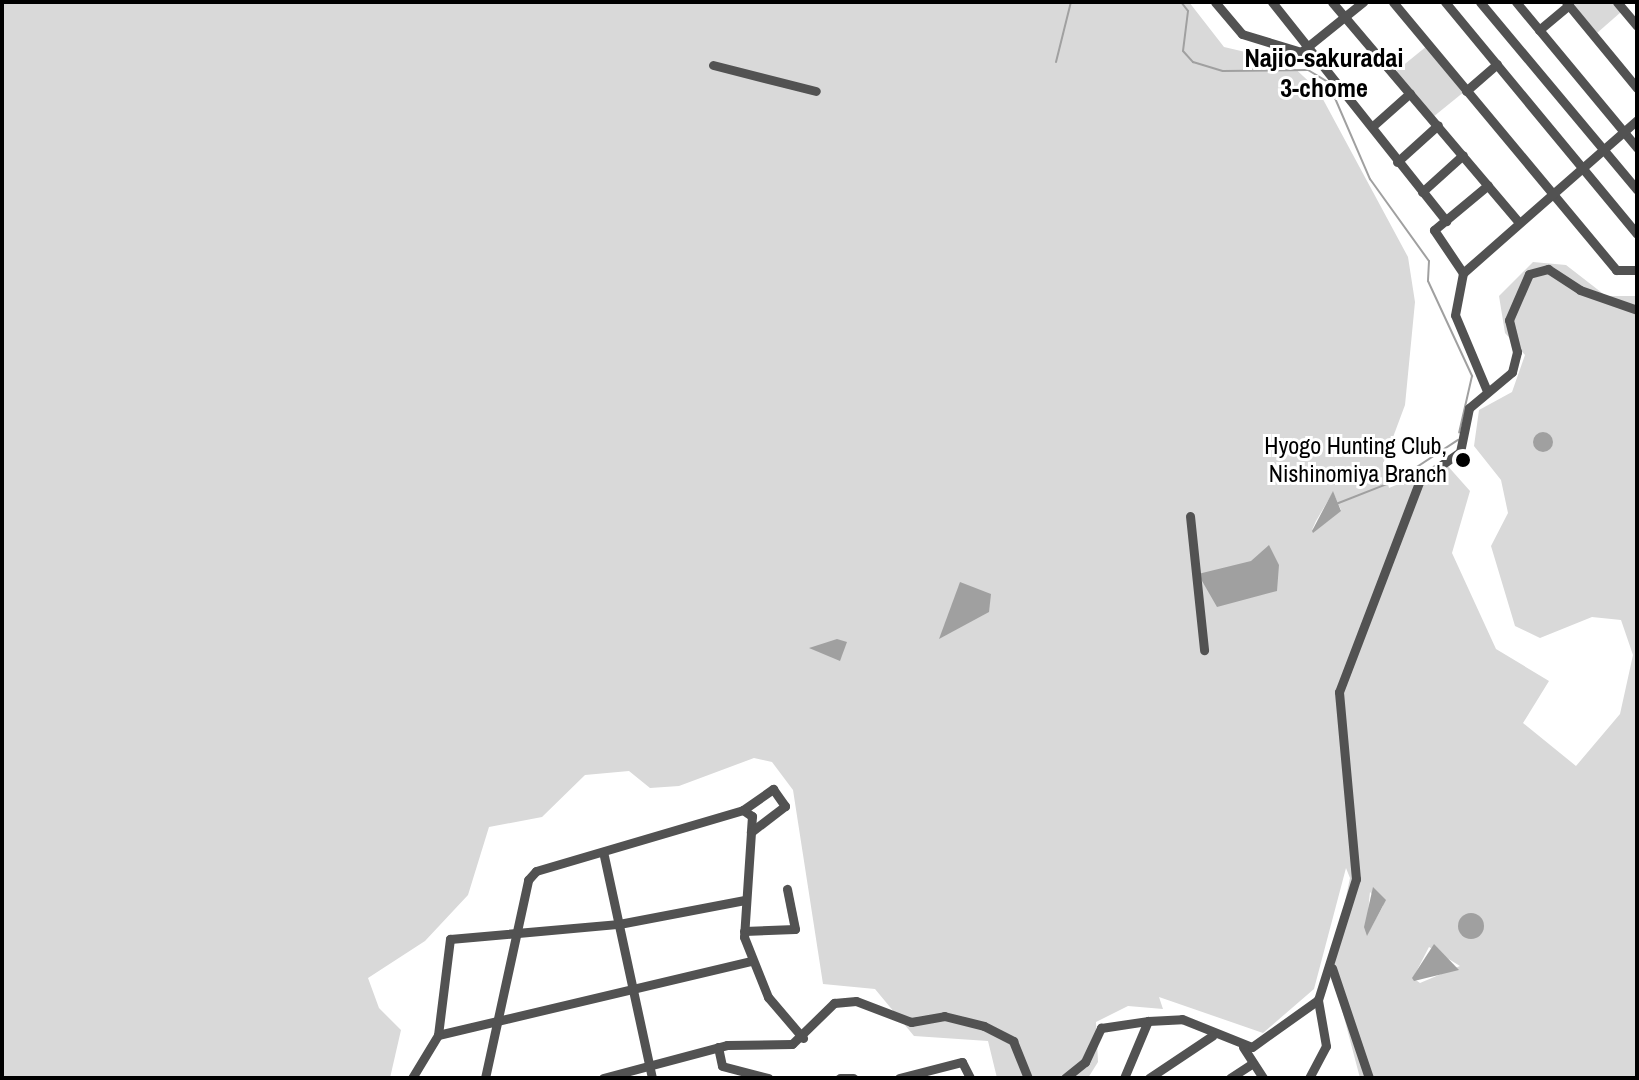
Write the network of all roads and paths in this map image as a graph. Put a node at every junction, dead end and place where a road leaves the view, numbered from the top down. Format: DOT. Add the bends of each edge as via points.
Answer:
graph roads {
  1 [pos="1215,2"];
  2 [pos="1272,2"];
  3 [pos="1332,2"];
  4 [pos="1363,2"];
  5 [pos="1393,2"];
  6 [pos="1445,2"];
  7 [pos="1480,2"];
  8 [pos="1516,2"];
  9 [pos="1617,2"];
  10 [pos="1567,4"];
  11 [pos="1345,17"];
  12 [pos="1637,26"];
  13 [pos="1539,30"];
  14 [pos="1308,47"];
  15 [pos="1497,64"];
  16 [pos="713,65"];
  17 [pos="1637,88"];
  18 [pos="816,91"];
  19 [pos="1466,91"];
  20 [pos="1410,93"];
  21 [pos="1637,120"];
  22 [pos="1374,125"];
  23 [pos="1438,125"];
  24 [pos="1624,132"];
  25 [pos="1637,148"];
  26 [pos="1603,149"];
  27 [pos="1463,155"];
  28 [pos="1397,162"];
  29 [pos="1581,168"];
  30 [pos="1488,185"];
  31 [pos="1637,190"];
  32 [pos="1422,192"];
  33 [pos="1551,193"];
  34 [pos="1446,221"];
  35 [pos="1518,221"];
  36 [pos="1637,234"];
  37 [pos="1637,270"];
  38 [pos="1463,273"];
  39 [pos="1637,310"];
  40 [pos="1487,391"];
  41 [pos="1190,516"];
  42 [pos="1204,650"];
  43 [pos="743,810"];
  44 [pos="751,832"];
  45 [pos="604,856"];
  46 [pos="787,889"];
  47 [pos="745,900"];
  48 [pos="619,924"];
  49 [pos="744,931"];
  50 [pos="515,934"];
  51 [pos="750,961"];
  52 [pos="1332,968"];
  53 [pos="633,989"];
  54 [pos="1318,1000"];
  55 [pos="1148,1021"];
  56 [pos="496,1022"];
  57 [pos="438,1035"];
  58 [pos="1212,1036"];
  59 [pos="803,1038"];
  60 [pos="718,1047"];
  61 [pos="1243,1047"];
  62 [pos="1253,1063"];
  63 [pos="649,1066"];
  64 [pos="1154,1077"];
  65 [pos="412,1078"];
  66 [pos="485,1078"];
  67 [pos="603,1078"];
  68 [pos="652,1078"];
  69 [pos="768,1078"];
  70 [pos="840,1078"];
  71 [pos="853,1078"];
  72 [pos="899,1078"];
  73 [pos="970,1078"];
  74 [pos="1028,1078"];
  75 [pos="1065,1078"];
  76 [pos="1124,1078"];
  77 [pos="1230,1078"];
  78 [pos="1263,1078"];
  79 [pos="1309,1078"];
  80 [pos="1369,1078"];
  1 -- 14 [label="street" via="1242,34 1301,52"];
  2 -- 14 [label="street"];
  3 -- 11 [label="street"];
  4 -- 11 [label="street"];
  5 -- 19 [label="street"];
  6 -- 15 [label="street"];
  7 -- 26 [label="street"];
  8 -- 13 [label="street"];
  9 -- 12 [label="street"];
  10 -- 13 [label="street"];
  10 -- 17 [label="street"];
  11 -- 14 [label="street"];
  11 -- 20 [label="street"];
  13 -- 24 [label="street"];
  14 -- 22 [label="street"];
  15 -- 19 [label="street"];
  15 -- 29 [label="street"];
  16 -- 18 [label="street"];
  19 -- 33 [label="street"];
  20 -- 22 [label="street"];
  20 -- 23 [label="street"];
  21 -- 24 [label="street"];
  22 -- 28 [label="street"];
  23 -- 27 [label="street"];
  23 -- 28 [label="street"];
  24 -- 25 [label="street"];
  24 -- 26 [label="street"];
  26 -- 29 [label="street"];
  26 -- 31 [label="street"];
  27 -- 30 [label="street"];
  27 -- 32 [label="street"];
  28 -- 32 [label="street"];
  29 -- 33 [label="street"];
  29 -- 36 [label="street"];
  30 -- 34 [label="street"];
  30 -- 35 [label="street"];
  32 -- 34 [label="street"];
  33 -- 35 [label="street"];
  33 -- 37 [label="street" via="1616,270"];
  34 -- 38 [label="street" via="1434,230"];
  35 -- 38 [label="street"];
  38 -- 40 [label="street" via="1455,315"];
  39 -- 40 [label="street" via="1580,290 1548,269 1529,274 1509,320 1517,352 1512,372"];
  40 -- 52 [label="street" via="1469,408 1460,452 1420,480 1339,692 1356,879"];
  41 -- 42 [label="street"];
  43 -- 44 [label="street" via="752,816"];
  43 -- 44 [label="street" via="773,789 785,806"];
  43 -- 45 [label="street"];
  44 -- 47 [label="street"];
  45 -- 48 [label="street"];
  45 -- 50 [label="street" via="536,871"];
  46 -- 49 [label="street" via="795,929"];
  47 -- 48 [label="street"];
  47 -- 49 [label="street"];
  48 -- 50 [label="street"];
  48 -- 53 [label="street"];
  49 -- 51 [label="street"];
  50 -- 56 [label="street"];
  50 -- 57 [label="street" via="450,939"];
  51 -- 53 [label="street"];
  51 -- 59 [label="street" via="780,1016"];
  52 -- 54 [label="street"];
  52 -- 80 [label="street"];
  53 -- 56 [label="street"];
  53 -- 63 [label="street"];
  54 -- 61 [label="street" via="1260,1044"];
  54 -- 79 [label="street" via="1326,1046"];
  55 -- 58 [label="street" via="1182,1019"];
  55 -- 75 [label="street" via="1101,1028 1085,1062"];
  55 -- 76 [label="street"];
  56 -- 57 [label="street"];
  56 -- 66 [label="street"];
  57 -- 65 [label="street"];
  58 -- 61 [label="street"];
  58 -- 64 [label="street"];
  59 -- 60 [label="street"];
  59 -- 74 [label="street" via="834,1003 872,1003 911,1022 944,1016 1006,1036"];
  60 -- 63 [label="street"];
  60 -- 69 [label="street" via="722,1066"];
  61 -- 62 [label="street"];
  62 -- 77 [label="street"];
  62 -- 78 [label="street"];
  63 -- 67 [label="street"];
  63 -- 68 [label="street"];
  70 -- 71 [label="street"];
  72 -- 73 [label="street" via="962,1062"];
}
